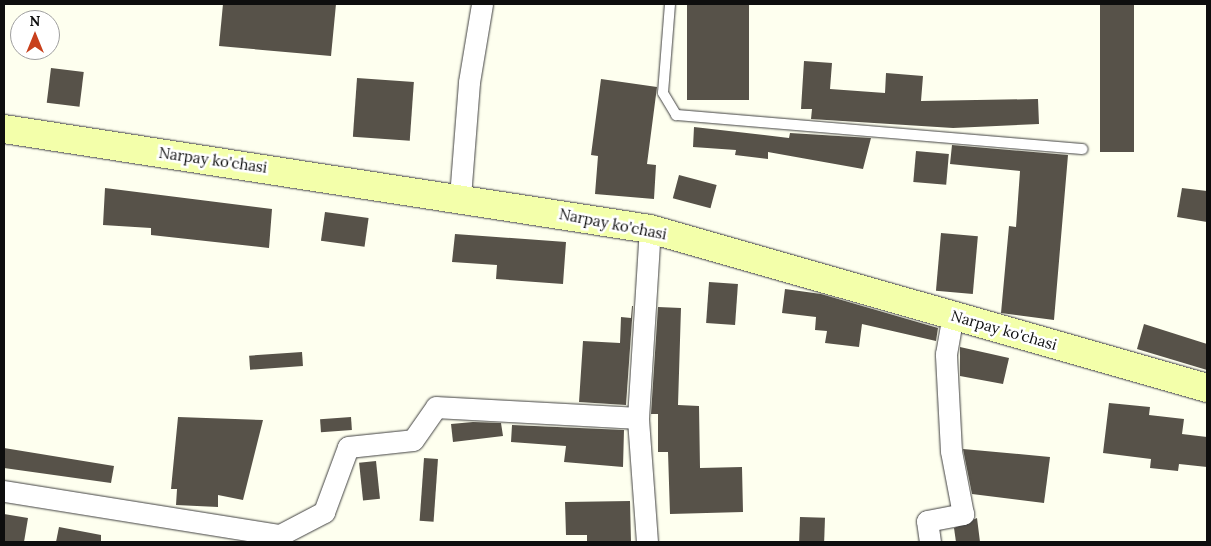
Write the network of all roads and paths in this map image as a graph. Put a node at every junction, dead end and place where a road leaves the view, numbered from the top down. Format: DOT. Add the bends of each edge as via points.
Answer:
graph roads {
  1 [pos="482,4"];
  2 [pos="670,4"];
  3 [pos="4,129"];
  4 [pos="1083,149"];
  5 [pos="460,197"];
  6 [pos="650,230"];
  7 [pos="953,316"];
  8 [pos="1207,388"];
  9 [pos="638,418"];
  10 [pos="4,491"];
  11 [pos="647,542"];
  12 [pos="930,542"];
  1 -- 5 [label="street" via="469,82"];
  2 -- 4 [label="lane" via="663,93 676,115"];
  3 -- 5 [label="main road, Narpay ko'chasi"];
  5 -- 6 [label="main road, Narpay ko'chasi"];
  6 -- 7 [label="main road, Narpay ko'chasi"];
  6 -- 9 [label="street"];
  7 -- 8 [label="main road, Narpay ko'chasi"];
  7 -- 12 [label="street" via="946,354 951,451 963,514 927,521"];
  9 -- 10 [label="street" via="436,407 413,440 348,446 324,512 280,535"];
  9 -- 11 [label="street"];
}
